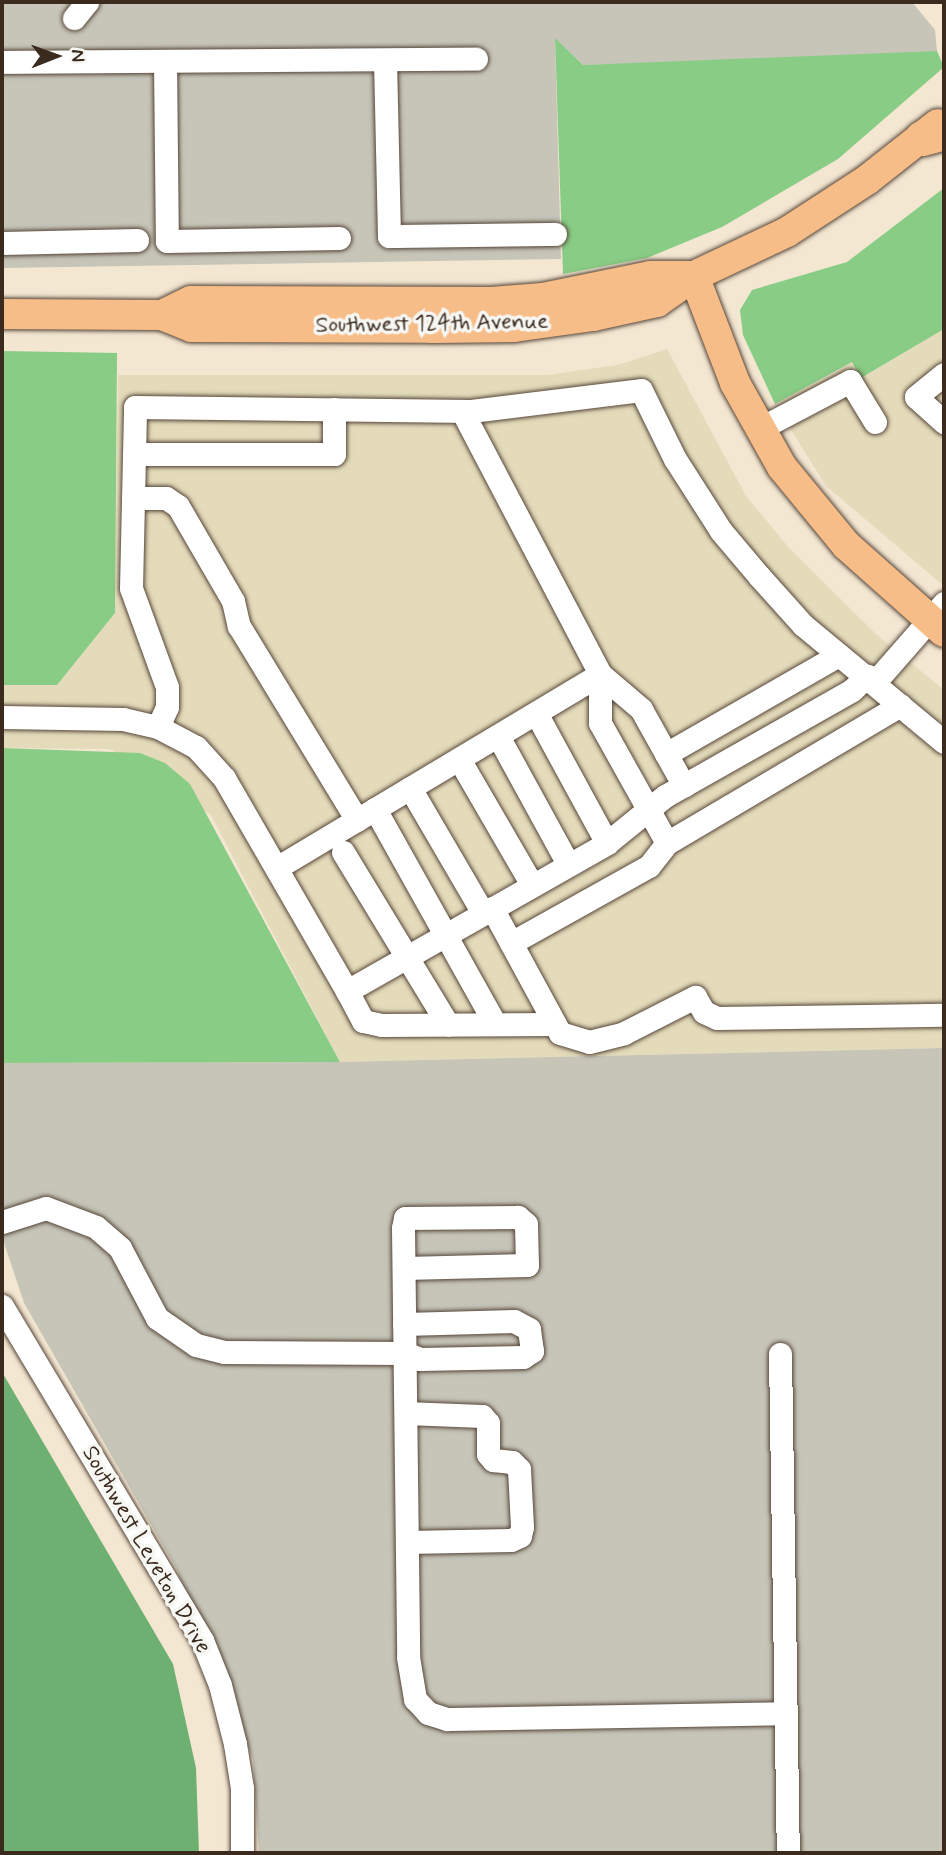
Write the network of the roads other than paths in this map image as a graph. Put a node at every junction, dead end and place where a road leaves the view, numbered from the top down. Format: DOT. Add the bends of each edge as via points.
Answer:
graph roads {
  1 [pos="476,59"];
  2 [pos="385,60"];
  3 [pos="164,61"];
  4 [pos="2,62"];
  5 [pos="937,130"];
  6 [pos="555,234"];
  7 [pos="339,238"];
  8 [pos="137,240"];
  9 [pos="2,243"];
  10 [pos="694,276"];
  11 [pos="2,313"];
  12 [pos="944,374"];
  13 [pos="334,409"];
  14 [pos="462,411"];
  15 [pos="875,422"];
  16 [pos="944,422"];
  17 [pos="759,429"];
  18 [pos="134,454"];
  19 [pos="133,498"];
  20 [pos="940,618"];
  21 [pos="839,655"];
  22 [pos="600,674"];
  23 [pos="871,679"];
  24 [pos="900,705"];
  25 [pos="536,713"];
  26 [pos="2,717"];
  27 [pos="158,727"];
  28 [pos="498,736"];
  29 [pos="944,742"];
  30 [pos="757,744"];
  31 [pos="666,754"];
  32 [pos="459,759"];
  33 [pos="777,778"];
  34 [pos="684,786"];
  35 [pos="410,788"];
  36 [pos="648,810"];
  37 [pos="366,815"];
  38 [pos="607,843"];
  39 [pos="667,843"];
  40 [pos="343,852"];
  41 [pos="568,864"];
  42 [pos="278,867"];
  43 [pos="532,885"];
  44 [pos="487,911"];
  45 [pos="445,935"];
  46 [pos="511,943"];
  47 [pos="407,957"];
  48 [pos="347,991"];
  49 [pos="944,1015"];
  50 [pos="495,1024"];
  51 [pos="555,1024"];
  52 [pos="448,1025"];
  53 [pos="2,1222"];
  54 [pos="404,1268"];
  55 [pos="2,1306"];
  56 [pos="404,1324"];
  57 [pos="405,1353"];
  58 [pos="780,1354"];
  59 [pos="405,1413"];
  60 [pos="407,1542"];
  61 [pos="786,1713"];
  62 [pos="242,1853"];
  63 [pos="788,1853"];
  1 -- 2 [label="street"];
  2 -- 3 [label="street"];
  2 -- 6 [label="street" via="389,236"];
  3 -- 4 [label="street"];
  3 -- 7 [label="street" via="167,241"];
  5 -- 10 [label="main road, Southwest 124th Avenue" via="804,222"];
  8 -- 9 [label="street"];
  10 -- 11 [label="main road, Southwest 124th Avenue" via="651,276 543,298 491,302 191,301 162,315"];
  10 -- 17 [label="main road" via="722,355"];
  12 -- 16 [label="street" via="916,397"];
  13 -- 14 [label="street"];
  13 -- 18 [label="street" via="334,454"];
  13 -- 18 [label="street" via="135,407"];
  14 -- 21 [label="street" via="641,390 675,459 721,531 803,625"];
  14 -- 22 [label="street"];
  15 -- 17 [label="street" via="850,381"];
  17 -- 20 [label="main road" via="823,520"];
  18 -- 19 [label="street"];
  19 -- 27 [label="street" via="131,588 167,687 167,707"];
  19 -- 37 [label="street" via="166,498 178,506 233,601 239,626"];
  20 -- 23 [label="street"];
  21 -- 23 [label="street"];
  21 -- 31 [label="street"];
  22 -- 25 [label="street"];
  22 -- 31 [label="street" via="641,709"];
  22 -- 36 [label="street" via="600,723"];
  23 -- 24 [label="street"];
  23 -- 30 [label="street"];
  24 -- 29 [label="street"];
  24 -- 33 [label="street"];
  25 -- 28 [label="street"];
  25 -- 38 [label="street"];
  26 -- 27 [label="street" via="123,719"];
  27 -- 42 [label="street" via="196,747 224,778"];
  28 -- 32 [label="street"];
  28 -- 41 [label="street"];
  30 -- 33 [label="street"];
  30 -- 34 [label="street"];
  31 -- 34 [label="street"];
  32 -- 35 [label="street"];
  32 -- 43 [label="street"];
  33 -- 39 [label="street"];
  34 -- 36 [label="street"];
  35 -- 37 [label="street"];
  35 -- 44 [label="street"];
  36 -- 38 [label="street"];
  36 -- 39 [label="street"];
  37 -- 42 [label="street"];
  37 -- 45 [label="street"];
  38 -- 41 [label="street"];
  39 -- 46 [label="street" via="649,866"];
  40 -- 47 [label="street"];
  41 -- 43 [label="street"];
  42 -- 48 [label="street"];
  43 -- 44 [label="street"];
  44 -- 45 [label="street"];
  44 -- 46 [label="street"];
  45 -- 47 [label="street"];
  45 -- 50 [label="street"];
  46 -- 51 [label="street"];
  47 -- 48 [label="street"];
  47 -- 52 [label="street"];
  48 -- 52 [label="street" via="363,1021 382,1026"];
  49 -- 51 [label="street" via="717,1018 704,1012 695,997 624,1033 589,1042 560,1033"];
  50 -- 51 [label="street"];
  50 -- 52 [label="street"];
  53 -- 57 [label="street" via="46,1208 96,1227 120,1248 158,1318 196,1345 224,1352"];
  54 -- 54 [label="street" via="405,1218 518,1217 526,1224 527,1265"];
  54 -- 56 [label="street"];
  55 -- 62 [label="street, Southwest Leveton Drive" via="202,1640 220,1685 235,1744 242,1788"];
  56 -- 57 [label="street"];
  56 -- 57 [label="street" via="514,1321 529,1329 534,1340 532,1351 523,1357 420,1359"];
  57 -- 59 [label="street"];
  58 -- 61 [label="street"];
  59 -- 60 [label="street"];
  59 -- 60 [label="street" via="482,1416 488,1423 488,1454 519,1469 522,1527 520,1536 511,1541"];
  60 -- 61 [label="street" via="410,1686 428,1713 447,1719"];
  61 -- 63 [label="street"];
}
